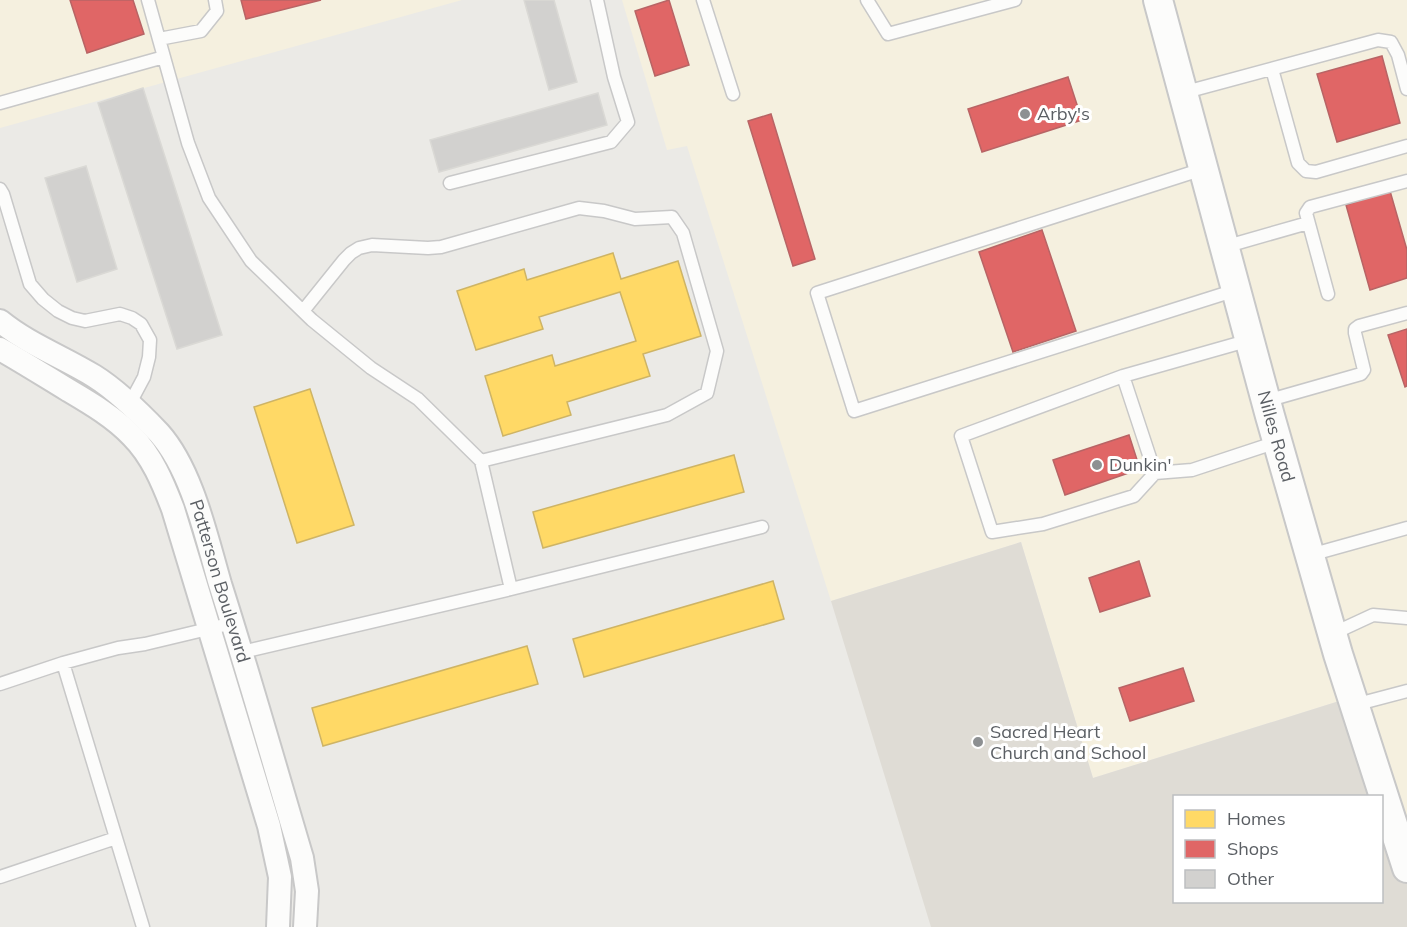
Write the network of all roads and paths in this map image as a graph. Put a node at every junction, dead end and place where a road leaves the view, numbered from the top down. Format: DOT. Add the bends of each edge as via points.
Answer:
graph roads {
  1 [pos="148,0"];
  2 [pos="215,0"];
  3 [pos="597,0"];
  4 [pos="702,0"];
  5 [pos="867,0"];
  6 [pos="1015,0"];
  7 [pos="1158,0"];
  8 [pos="159,39"];
  9 [pos="164,57"];
  10 [pos="1272,69"];
  11 [pos="1407,89"];
  12 [pos="1182,93"];
  13 [pos="734,94"];
  14 [pos="0,103"];
  15 [pos="1407,146"];
  16 [pos="1203,169"];
  17 [pos="1407,181"];
  18 [pos="450,183"];
  19 [pos="0,189"];
  20 [pos="1308,222"];
  21 [pos="1224,247"];
  22 [pos="1236,290"];
  23 [pos="1328,294"];
  24 [pos="303,311"];
  25 [pos="1407,313"];
  26 [pos="0,321"];
  27 [pos="1250,340"];
  28 [pos="0,349"];
  29 [pos="1123,376"];
  30 [pos="1266,401"];
  31 [pos="123,414"];
  32 [pos="1278,442"];
  33 [pos="481,461"];
  34 [pos="1155,473"];
  35 [pos="762,527"];
  36 [pos="1407,528"];
  37 [pos="1310,555"];
  38 [pos="512,589"];
  39 [pos="1407,618"];
  40 [pos="233,623"];
  41 [pos="210,628"];
  42 [pos="1332,634"];
  43 [pos="241,652"];
  44 [pos="218,657"];
  45 [pos="63,663"];
  46 [pos="0,684"];
  47 [pos="1407,691"];
  48 [pos="1354,705"];
  49 [pos="116,838"];
  50 [pos="1406,859"];
  51 [pos="0,876"];
  52 [pos="143,927"];
  53 [pos="278,927"];
  54 [pos="305,927"];
  1 -- 8 [label="lane"];
  2 -- 8 [label="lane" via="217,11 201,30"];
  3 -- 18 [label="lane" via="628,122 611,142"];
  4 -- 13 [label="lane"];
  5 -- 6 [label="lane" via="888,34"];
  7 -- 12 [label="street, Nilles Road"];
  8 -- 9 [label="lane"];
  9 -- 14 [label="lane"];
  9 -- 24 [label="lane" via="188,143 209,198 251,261"];
  10 -- 11 [label="lane" via="1378,40 1391,42"];
  10 -- 12 [label="lane"];
  10 -- 15 [label="lane" via="1298,163 1306,171 1316,172"];
  12 -- 16 [label="street, Nilles Road"];
  16 -- 21 [label="street, Nilles Road"];
  16 -- 22 [label="lane" via="817,293 854,411"];
  17 -- 20 [label="lane" via="1310,207 1306,213"];
  19 -- 31 [label="lane" via="30,284 43,299 58,311 85,321 120,314 132,318 141,324 150,340 144,377"];
  20 -- 21 [label="lane"];
  20 -- 23 [label="lane"];
  21 -- 22 [label="street, Nilles Road"];
  22 -- 27 [label="street, Nilles Road"];
  24 -- 33 [label="lane" via="371,368 418,399"];
  24 -- 33 [label="lane" via="344,260 359,248 441,247 579,208 634,219 672,217 683,233 717,351 707,393 667,415"];
  25 -- 30 [label="lane" via="1355,329 1364,370 1360,374"];
  26 -- 31 [label="street, Patterson Boulevard" via="15,334 95,377 118,394"];
  27 -- 29 [label="lane"];
  27 -- 30 [label="street, Nilles Road"];
  28 -- 31 [label="street, Patterson Boulevard" via="86,401"];
  29 -- 34 [label="lane"];
  29 -- 34 [label="lane" via="961,436 992,532 1043,524 1134,496"];
  30 -- 32 [label="street, Nilles Road"];
  31 -- 40 [label="street, Patterson Boulevard" via="160,435 176,457 192,493"];
  31 -- 41 [label="street, Patterson Boulevard" via="132,436 161,480"];
  32 -- 34 [label="lane" via="1192,470"];
  32 -- 37 [label="street, Nilles Road"];
  33 -- 38 [label="lane"];
  35 -- 38 [label="lane"];
  36 -- 37 [label="lane"];
  37 -- 42 [label="street, Nilles Road"];
  38 -- 43 [label="lane"];
  39 -- 42 [label="lane" via="1373,615"];
  40 -- 41 [label="lane"];
  40 -- 43 [label="street, Patterson Boulevard"];
  41 -- 44 [label="street, Patterson Boulevard"];
  41 -- 45 [label="lane"];
  42 -- 48 [label="street, Nilles Road"];
  43 -- 44 [label="lane"];
  43 -- 54 [label="street, Patterson Boulevard" via="302,858 307,891"];
  44 -- 53 [label="street, Patterson Boulevard" via="269,826 280,877"];
  45 -- 46 [label="lane"];
  45 -- 49 [label="lane"];
  47 -- 48 [label="lane"];
  48 -- 50 [label="street, Nilles Road"];
  49 -- 51 [label="lane"];
  49 -- 52 [label="lane"];
}
